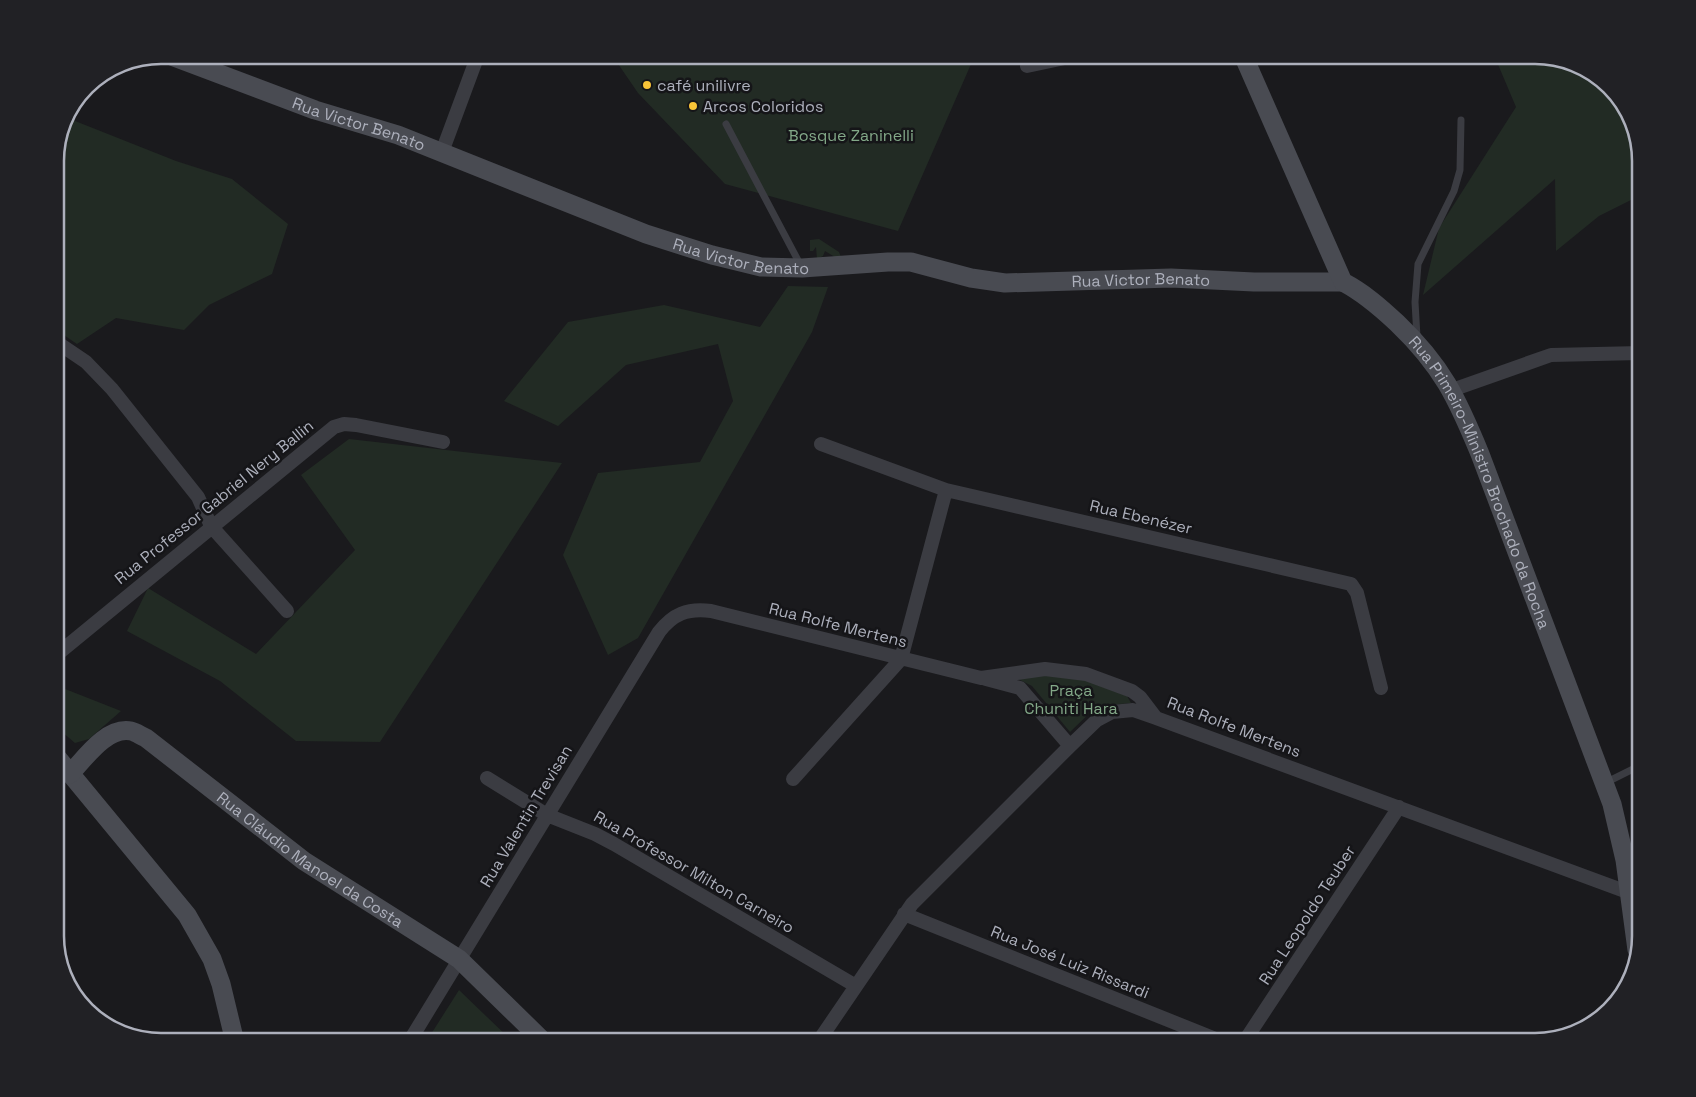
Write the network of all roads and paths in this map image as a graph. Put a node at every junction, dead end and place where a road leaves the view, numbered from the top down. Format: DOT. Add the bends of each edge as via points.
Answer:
graph roads {
  1 [pos="193,64"];
  2 [pos="475,64"];
  3 [pos="1036,64"];
  4 [pos="1247,64"];
  5 [pos="1027,66"];
  6 [pos="1461,120"];
  7 [pos="726,124"];
  8 [pos="442,152"];
  9 [pos="802,268"];
  10 [pos="1343,282"];
  11 [pos="1417,342"];
  12 [pos="64,347"];
  13 [pos="1632,353"];
  14 [pos="1452,390"];
  15 [pos="443,442"];
  16 [pos="821,444"];
  17 [pos="946,490"];
  18 [pos="211,526"];
  19 [pos="287,611"];
  20 [pos="678,613"];
  21 [pos="64,648"];
  22 [pos="901,658"];
  23 [pos="981,678"];
  24 [pos="1381,688"];
  25 [pos="1156,718"];
  26 [pos="1070,746"];
  27 [pos="64,767"];
  28 [pos="1632,770"];
  29 [pos="70,774"];
  30 [pos="487,778"];
  31 [pos="792,780"];
  32 [pos="1605,783"];
  33 [pos="1399,808"];
  34 [pos="547,816"];
  35 [pos="1632,877"];
  36 [pos="1632,890"];
  37 [pos="904,914"];
  38 [pos="460,958"];
  39 [pos="856,986"];
  40 [pos="233,1033"];
  41 [pos="414,1033"];
  42 [pos="535,1033"];
  43 [pos="824,1033"];
  44 [pos="1201,1033"];
  45 [pos="1250,1033"];
  1 -- 8 [label="street, Rua Victor Benato" via="315,110"];
  2 -- 8 [label="street"];
  3 -- 5 [label="street"];
  4 -- 10 [label="street"];
  6 -- 11 [label="lane" via="1460,170 1454,191 1418,264 1415,302"];
  7 -- 9 [label="lane"];
  8 -- 9 [label="street, Rua Victor Benato" via="582,210 682,246 761,267"];
  9 -- 10 [label="street, Rua Victor Benato" via="911,262 971,278 1005,283 1171,278"];
  10 -- 11 [label="street, Rua Primeiro-Ministro Brochado da Rocha" via="1371,299"];
  11 -- 14 [label="street, Rua Primeiro-Ministro Brochado da Rocha"];
  12 -- 18 [label="street" via="86,362 112,389 198,498"];
  13 -- 14 [label="street" via="1551,355"];
  14 -- 32 [label="street, Rua Primeiro-Ministro Brochado da Rocha" via="1480,454"];
  15 -- 18 [label="street, Rua Professor Gabriel Nery Ballin" via="356,425 334,427"];
  16 -- 17 [label="street, Rua Ebenézer"];
  17 -- 22 [label="street"];
  17 -- 24 [label="street, Rua Ebenézer" via="1350,584 1357,593"];
  18 -- 19 [label="street"];
  18 -- 21 [label="street, Rua Professor Gabriel Nery Ballin"];
  20 -- 22 [label="street, Rua Rolfe Mertens" via="711,611"];
  20 -- 34 [label="street, Rua Valentin Trevisan" via="658,632"];
  22 -- 23 [label="street, Rua Rolfe Mertens"];
  22 -- 31 [label="street"];
  23 -- 25 [label="street, Rua Rolfe Mertens" via="1045,669 1086,674 1132,691"];
  23 -- 26 [label="street" via="1020,688"];
  25 -- 26 [label="street" via="1133,710 1112,712 1097,720"];
  25 -- 33 [label="street, Rua Rolfe Mertens"];
  26 -- 37 [label="street"];
  27 -- 29 [label="street"];
  28 -- 32 [label="lane"];
  29 -- 38 [label="street, Rua Cláudio Manoel da Costa" via="106,738 117,732 131,731 146,738 304,861"];
  29 -- 40 [label="street" via="169,891 196,930 221,984"];
  30 -- 34 [label="street, Rua Professor Milton Carneiro"];
  32 -- 35 [label="street, Rua Primeiro-Ministro Brochado da Rocha"];
  33 -- 36 [label="street, Rua Rolfe Mertens"];
  33 -- 45 [label="street, Rua Leopoldo Teuber"];
  34 -- 38 [label="street, Rua Valentin Trevisan"];
  34 -- 39 [label="street, Rua Professor Milton Carneiro" via="614,844"];
  37 -- 39 [label="street"];
  37 -- 44 [label="street, Rua José Luiz Rissardi"];
  38 -- 41 [label="street, Rua Valentin Trevisan"];
  38 -- 42 [label="street, Rua Cláudio Manoel da Costa"];
  39 -- 43 [label="street"];
}
